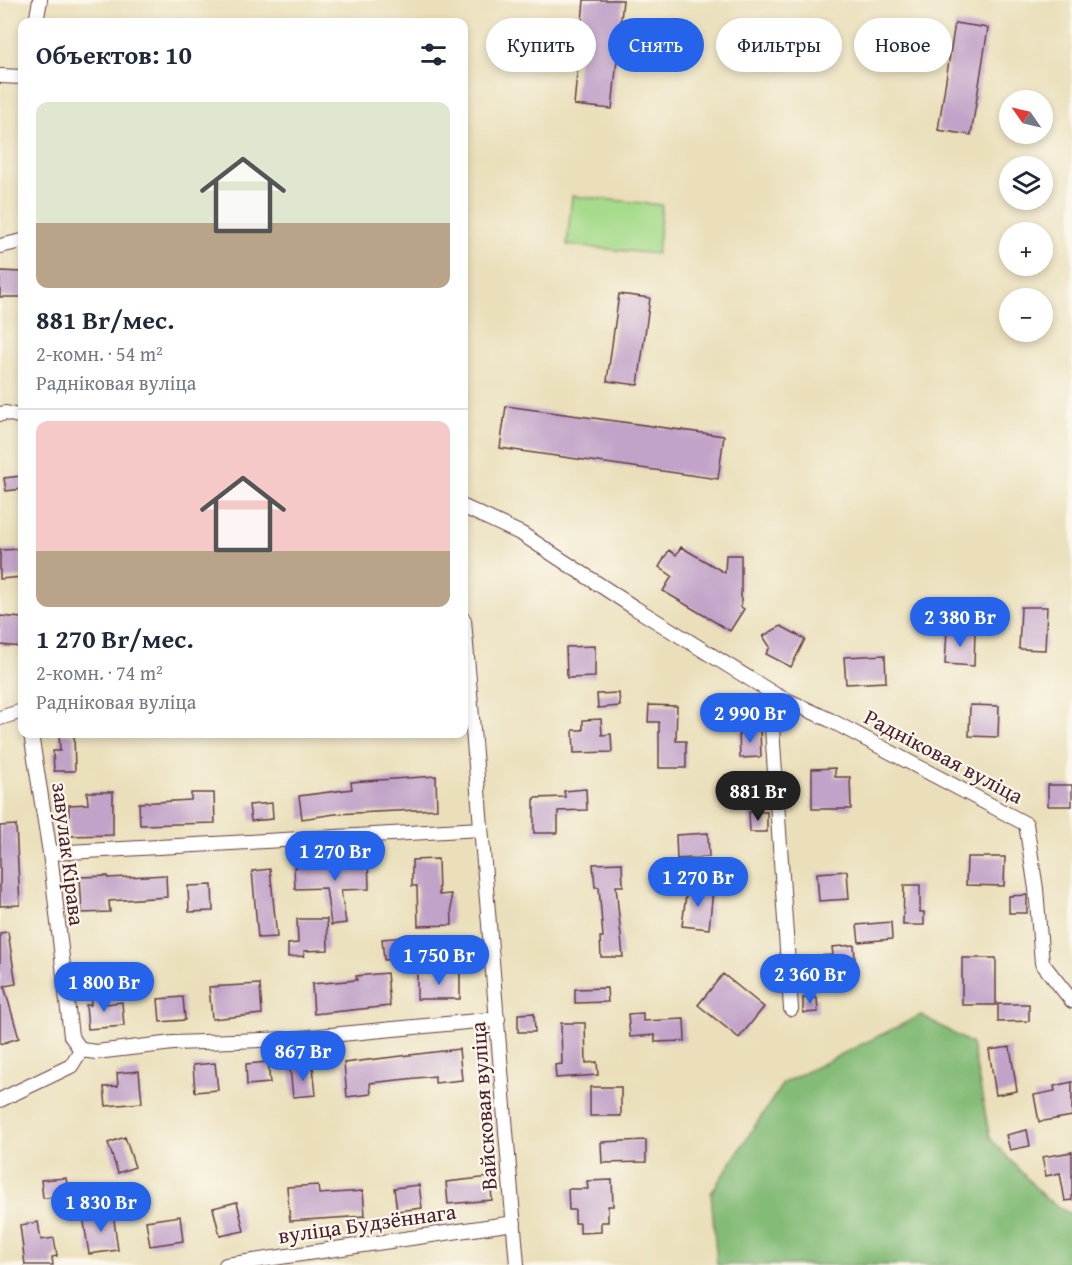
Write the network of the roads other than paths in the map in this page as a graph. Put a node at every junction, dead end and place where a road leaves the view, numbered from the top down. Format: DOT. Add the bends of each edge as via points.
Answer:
graph roads {
  1 [pos="40,0"];
  2 [pos="37,18"];
  3 [pos="0,76"];
  4 [pos="18,77"];
  5 [pos="18,242"];
  6 [pos="0,246"];
  7 [pos="0,414"];
  8 [pos="18,416"];
  9 [pos="468,509"];
  10 [pos="468,675"];
  11 [pos="776,695"];
  12 [pos="18,712"];
  13 [pos="0,718"];
  14 [pos="32,738"];
  15 [pos="481,829"];
  16 [pos="50,853"];
  17 [pos="1069,999"];
  18 [pos="791,1009"];
  19 [pos="498,1019"];
  20 [pos="81,1050"];
  21 [pos="0,1100"];
  22 [pos="514,1223"];
  23 [pos="226,1265"];
  24 [pos="517,1265"];
  1 -- 2 [label="street"];
  3 -- 4 [label="street"];
  5 -- 6 [label="street"];
  7 -- 8 [label="street"];
  9 -- 11 [label="street, Радніковая вуліца" via="522,534"];
  10 -- 15 [label="street, Вайсковая вуліца"];
  11 -- 17 [label="street, Радніковая вуліца" via="1026,824 1042,963"];
  11 -- 18 [label="street" via="772,728"];
  12 -- 13 [label="street"];
  14 -- 16 [label="street, завулак Кірава"];
  15 -- 16 [label="street"];
  15 -- 19 [label="street, Вайсковая вуліца"];
  16 -- 20 [label="street, завулак Кірава" via="71,1036"];
  19 -- 20 [label="street" via="289,1038"];
  19 -- 22 [label="street, Вайсковая вуліца"];
  20 -- 21 [label="street" via="71,1066"];
  22 -- 23 [label="street, вуліца Будзённага"];
  22 -- 24 [label="street, Вайсковая вуліца"];
}
